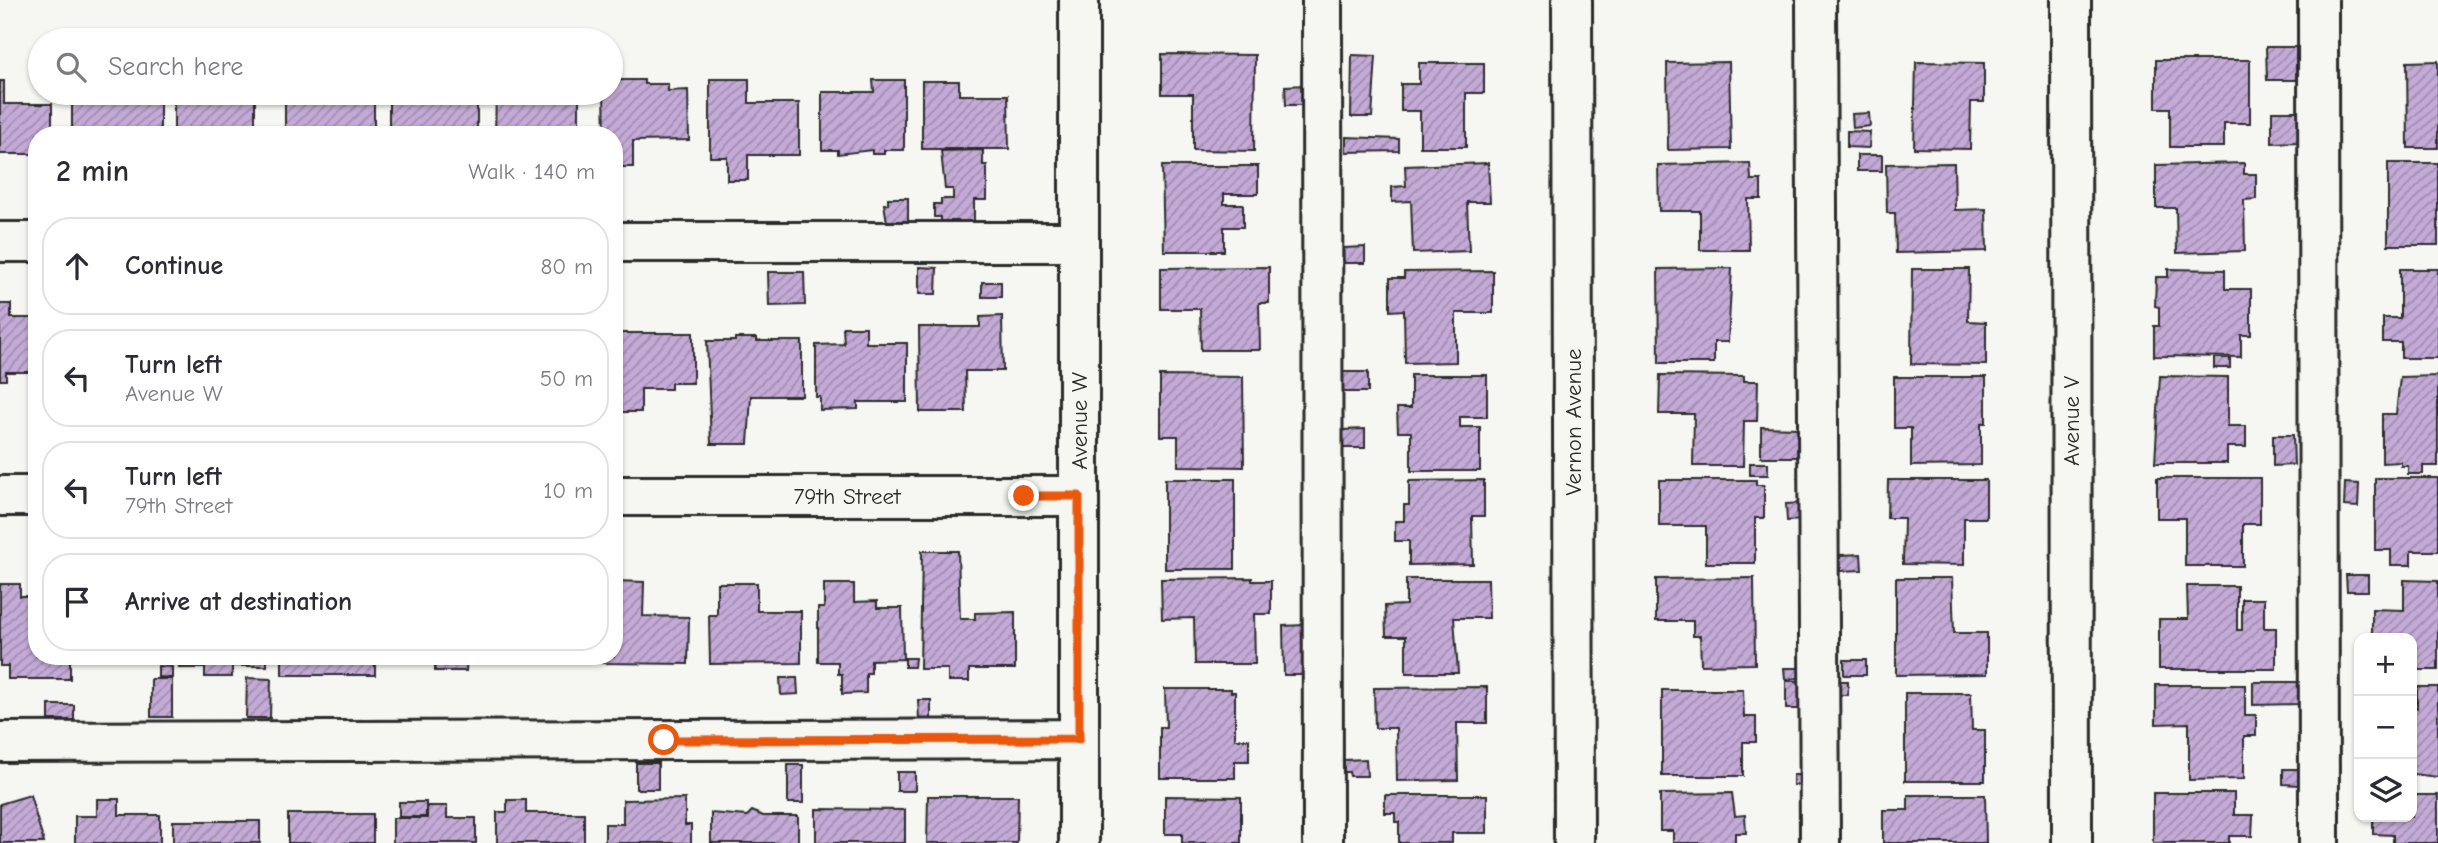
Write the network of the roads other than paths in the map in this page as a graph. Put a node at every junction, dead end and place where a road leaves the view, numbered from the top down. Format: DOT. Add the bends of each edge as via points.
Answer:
graph roads {
  1 [pos="1079,0"];
  2 [pos="1322,0"];
  3 [pos="1572,0"];
  4 [pos="1816,0"];
  5 [pos="2071,0"];
  6 [pos="2318,0"];
  7 [pos="0,242"];
  8 [pos="28,242"];
  9 [pos="623,242"];
  10 [pos="1078,242"];
  11 [pos="0,496"];
  12 [pos="28,496"];
  13 [pos="623,496"];
  14 [pos="1079,496"];
  15 [pos="1079,739"];
  16 [pos="0,742"];
  17 [pos="1079,843"];
  18 [pos="1323,843"];
  19 [pos="1574,843"];
  20 [pos="1820,843"];
  21 [pos="2072,843"];
  22 [pos="2319,843"];
  1 -- 10 [label="street, Avenue W"];
  2 -- 18 [label="street"];
  3 -- 19 [label="street, Vernon Avenue"];
  4 -- 20 [label="street"];
  5 -- 21 [label="street, Avenue V"];
  6 -- 22 [label="street"];
  7 -- 8 [label="street"];
  9 -- 10 [label="street"];
  10 -- 14 [label="street, Avenue W"];
  11 -- 12 [label="street"];
  13 -- 14 [label="street, 79th Street"];
  14 -- 15 [label="street, Avenue W"];
  15 -- 16 [label="street"];
  15 -- 17 [label="street, Avenue W"];
}
